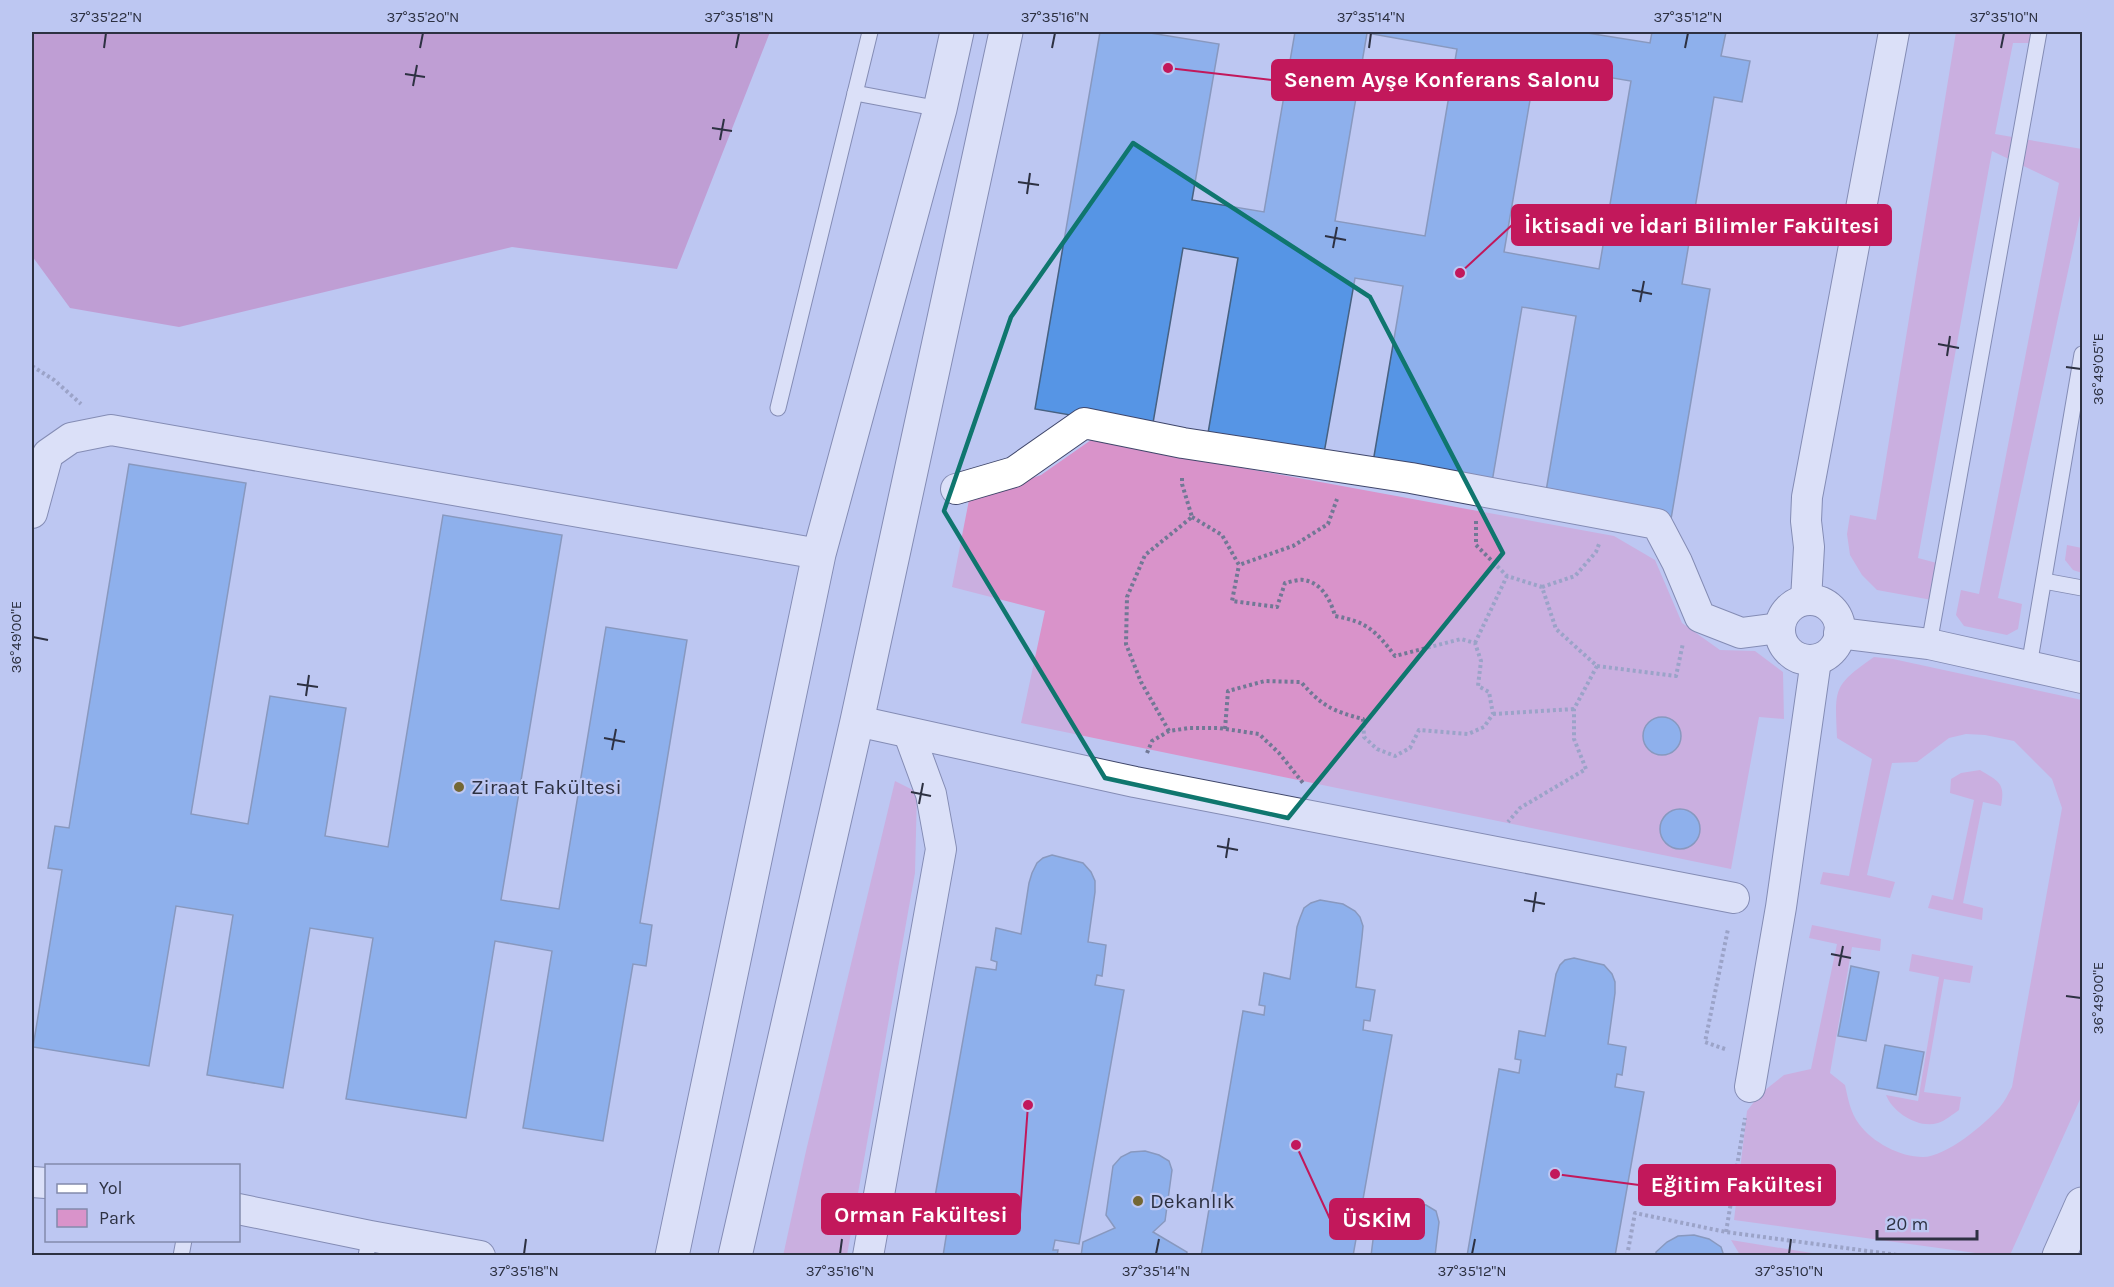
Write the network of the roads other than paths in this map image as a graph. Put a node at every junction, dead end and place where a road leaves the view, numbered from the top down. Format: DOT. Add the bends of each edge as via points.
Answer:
graph roads {
  1 [pos="870,32"];
  2 [pos="957,32"];
  3 [pos="1006,32"];
  4 [pos="1894,32"];
  5 [pos="2039,32"];
  6 [pos="855,93"];
  7 [pos="940,109"];
  8 [pos="2082,354"];
  9 [pos="778,408"];
  10 [pos="956,489"];
  11 [pos="32,513"];
  12 [pos="819,554"];
  13 [pos="2044,581"];
  14 [pos="2082,588"];
  15 [pos="1806,600"];
  16 [pos="1779,628"];
  17 [pos="1839,633"];
  18 [pos="1929,644"];
  19 [pos="1816,660"];
  20 [pos="2030,666"];
  21 [pos="2082,678"];
  22 [pos="857,721"];
  23 [pos="909,734"];
  24 [pos="1734,898"];
  25 [pos="1750,1087"];
  26 [pos="2082,1204"];
  27 [pos="240,1210"];
  28 [pos="368,1246"];
  29 [pos="480,1256"];
  30 [pos="672,1256"];
  31 [pos="735,1256"];
  32 [pos="868,1256"];
  33 [pos="2059,1256"];
  1 -- 6 [label="lane"];
  2 -- 7 [label="street"];
  3 -- 22 [label="street"];
  4 -- 15 [label="street" via="1807,497"];
  5 -- 18 [label="lane"];
  6 -- 7 [label="lane"];
  6 -- 9 [label="lane"];
  7 -- 12 [label="street"];
  8 -- 13 [label="lane"];
  10 -- 16 [label="street" via="1014,472 1084,423 1657,524 1700,617 1741,633"];
  11 -- 12 [label="street" via="48,454 70,438 111,430"];
  12 -- 30 [label="street"];
  13 -- 14 [label="lane"];
  13 -- 20 [label="lane"];
  15 -- 16 [label="street" via="1790,607"];
  15 -- 17 [label="street" via="1824,603 1834,612"];
  16 -- 19 [label="street" via="1785,648 1794,657"];
  17 -- 18 [label="street"];
  17 -- 19 [label="street" via="1834,649"];
  18 -- 20 [label="street"];
  19 -- 25 [label="street" via="1781,907"];
  20 -- 21 [label="street"];
  22 -- 23 [label="street"];
  22 -- 31 [label="street"];
  23 -- 24 [label="street" via="1135,782"];
  23 -- 32 [label="street" via="931,794 941,849"];
  26 -- 33 [label="street"];
  27 -- 28 [label="street"];
  28 -- 29 [label="street"];
}
